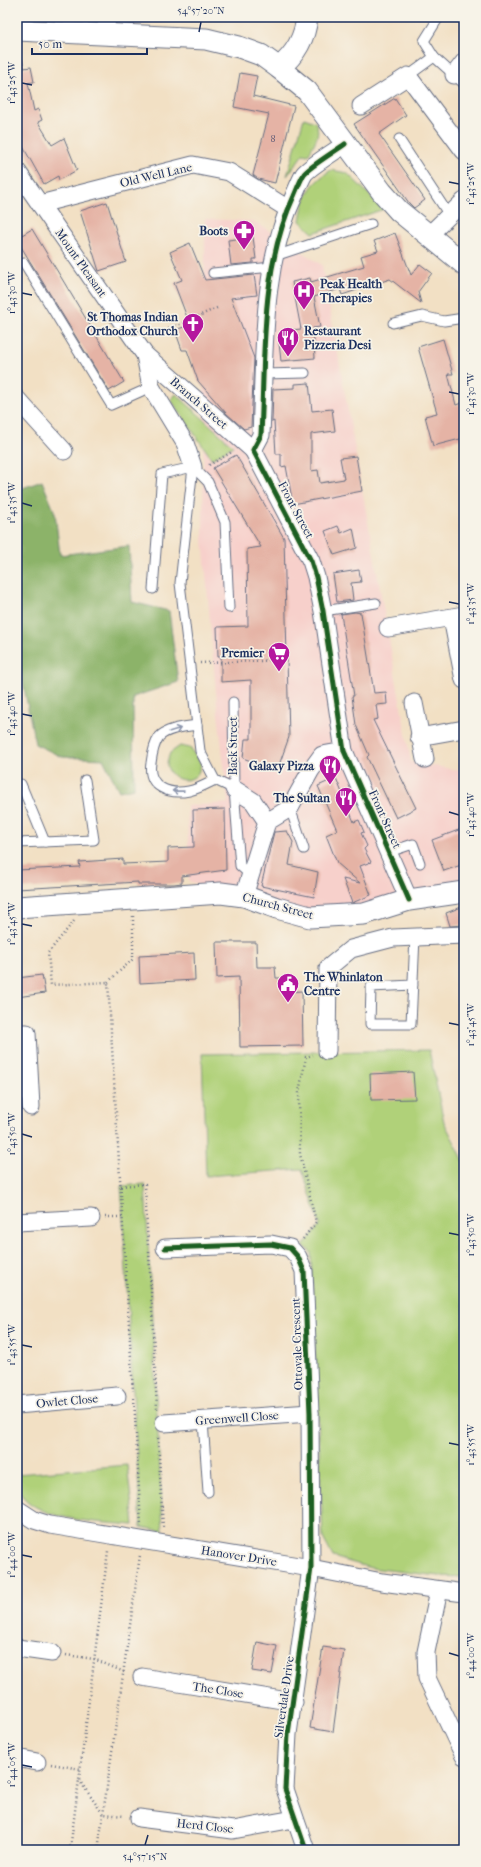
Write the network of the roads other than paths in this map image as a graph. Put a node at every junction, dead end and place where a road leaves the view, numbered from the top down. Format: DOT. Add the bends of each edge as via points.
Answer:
graph roads {
  1 [pos="307,17"];
  2 [pos="439,17"];
  3 [pos="106,26"];
  4 [pos="17,30"];
  5 [pos="434,57"];
  6 [pos="279,68"];
  7 [pos="461,73"];
  8 [pos="408,76"];
  9 [pos="361,106"];
  10 [pos="399,139"];
  11 [pos="346,144"];
  12 [pos="464,152"];
  13 [pos="17,171"];
  14 [pos="464,201"];
  15 [pos="40,204"];
  16 [pos="288,209"];
  17 [pos="449,215"];
  18 [pos="371,224"];
  19 [pos="428,236"];
  20 [pos="274,262"];
  21 [pos="24,264"];
  22 [pos="464,264"];
  23 [pos="213,273"];
  24 [pos="464,318"];
  25 [pos="392,323"];
  26 [pos="141,349"];
  27 [pos="305,373"];
  28 [pos="264,374"];
  29 [pos="151,387"];
  30 [pos="17,399"];
  31 [pos="250,447"];
  32 [pos="64,452"];
  33 [pos="195,469"];
  34 [pos="153,590"];
  35 [pos="376,604"];
  36 [pos="229,608"];
  37 [pos="323,611"];
  38 [pos="458,617"];
  39 [pos="388,628"];
  40 [pos="464,680"];
  41 [pos="233,702"];
  42 [pos="414,703"];
  43 [pos="197,725"];
  44 [pos="464,729"];
  45 [pos="419,737"];
  46 [pos="344,751"];
  47 [pos="425,759"];
  48 [pos="85,780"];
  49 [pos="215,780"];
  50 [pos="20,784"];
  51 [pos="234,790"];
  52 [pos="290,808"];
  53 [pos="267,822"];
  54 [pos="45,842"];
  55 [pos="17,843"];
  56 [pos="304,849"];
  57 [pos="388,852"];
  58 [pos="420,864"];
  59 [pos="250,875"];
  60 [pos="464,892"];
  61 [pos="244,896"];
  62 [pos="409,900"];
  63 [pos="17,907"];
  64 [pos="464,935"];
  65 [pos="415,937"];
  66 [pos="413,985"];
  67 [pos="17,1033"];
  68 [pos="327,1051"];
  69 [pos="31,1107"];
  70 [pos="91,1218"];
  71 [pos="17,1222"];
  72 [pos="165,1248"];
  73 [pos="116,1396"];
  74 [pos="17,1405"];
  75 [pos="310,1413"];
  76 [pos="203,1421"];
  77 [pos="160,1424"];
  78 [pos="208,1492"];
  79 [pos="17,1509"];
  80 [pos="311,1568"];
  81 [pos="439,1590"];
  82 [pos="464,1593"];
  83 [pos="17,1648"];
  84 [pos="52,1653"];
  85 [pos="142,1677"];
  86 [pos="294,1702"];
  87 [pos="464,1756"];
  88 [pos="17,1758"];
  89 [pos="37,1762"];
  90 [pos="139,1818"];
  91 [pos="294,1818"];
  92 [pos="306,1850"];
  1 -- 6 [label="street" via="304,36 296,51"];
  2 -- 5 [label="lane" via="424,41"];
  3 -- 4 [label="street"];
  3 -- 6 [label="street" via="206,39 239,47 261,55"];
  5 -- 7 [label="lane"];
  5 -- 8 [label="lane"];
  6 -- 11 [label="street" via="307,91"];
  8 -- 9 [label="street"];
  8 -- 12 [label="street"];
  10 -- 17 [label="lane"];
  11 -- 16 [label="street" via="305,173"];
  11 -- 19 [label="street" via="399,211"];
  13 -- 15 [label="street, Mount Pleasant"];
  14 -- 17 [label="street"];
  15 -- 16 [label="street, Old Well Lane" via="193,165 228,172"];
  15 -- 26 [label="street, Mount Pleasant"];
  16 -- 20 [label="street"];
  17 -- 19 [label="street"];
  18 -- 20 [label="lane"];
  19 -- 22 [label="street"];
  20 -- 23 [label="lane"];
  20 -- 28 [label="street" via="268,302"];
  21 -- 29 [label="lane" via="111,405"];
  24 -- 25 [label="lane" via="444,320 422,316"];
  26 -- 29 [label="street"];
  26 -- 31 [label="street, Branch Street"];
  27 -- 28 [label="lane"];
  28 -- 31 [label="street" via="261,435"];
  29 -- 33 [label="street" via="184,443"];
  30 -- 32 [label="street"];
  31 -- 37 [label="street, Front Street" via="311,561"];
  33 -- 34 [label="lane" via="162,474"];
  33 -- 36 [label="lane" via="208,482 225,522"];
  33 -- 43 [label="lane" via="180,583"];
  35 -- 37 [label="lane"];
  37 -- 46 [label="street, Front Street"];
  38 -- 39 [label="street"];
  38 -- 40 [label="street"];
  41 -- 51 [label="lane, Back Street"];
  42 -- 45 [label="street"];
  43 -- 49 [label="lane" via="200,751"];
  49 -- 43 [label="lane, one-way" via="190,791 176,792 163,790 154,783 150,770 152,753 160,737 172,730"];
  44 -- 45 [label="street"];
  45 -- 47 [label="street"];
  46 -- 52 [label="street" via="322,755"];
  46 -- 57 [label="street, Front Street"];
  48 -- 54 [label="lane" via="94,840"];
  49 -- 51 [label="lane"];
  50 -- 54 [label="lane"];
  51 -- 53 [label="street, Back Street" via="253,802"];
  51 -- 59 [label="lane, Back Street" via="240,866"];
  52 -- 53 [label="street"];
  52 -- 56 [label="lane"];
  53 -- 59 [label="street"];
  54 -- 55 [label="lane"];
  57 -- 58 [label="lane" via="413,844"];
  57 -- 62 [label="street, Front Street"];
  59 -- 61 [label="street"];
  60 -- 62 [label="street, Church Street"];
  61 -- 62 [label="street, Church Street" via="310,917 364,914"];
  61 -- 63 [label="street, Church Street" via="221,893"];
  64 -- 65 [label="street"];
  65 -- 66 [label="lane"];
  65 -- 68 [label="street" via="393,938 351,949 328,968"];
  66 -- 66 [label="lane" via="411,1024 370,1024 371,987"];
  67 -- 69 [label="street" via="27,1033"];
  70 -- 71 [label="street"];
  72 -- 75 [label="street, Ottovale Crescent" via="271,1244 290,1248 304,1271"];
  73 -- 74 [label="street, Owlet Close"];
  75 -- 76 [label="street, Greenwell Close"];
  75 -- 80 [label="street, Ottovale Crescent"];
  76 -- 77 [label="street, Greenwell Close"];
  76 -- 78 [label="lane"];
  79 -- 80 [label="street, Hanover Drive" via="34,1520 50,1525"];
  80 -- 81 [label="street, Hanover Drive"];
  80 -- 86 [label="street, Silverdale Drive"];
  81 -- 82 [label="street, Hanover Drive"];
  81 -- 87 [label="street" via="426,1652 427,1678"];
  83 -- 84 [label="street"];
  85 -- 86 [label="street, The Close"];
  86 -- 91 [label="street, Silverdale Drive" via="288,1734 285,1789"];
  88 -- 89 [label="street"];
  90 -- 91 [label="street, Herd Close" via="233,1830"];
  91 -- 92 [label="street, Silverdale Drive"];
}
